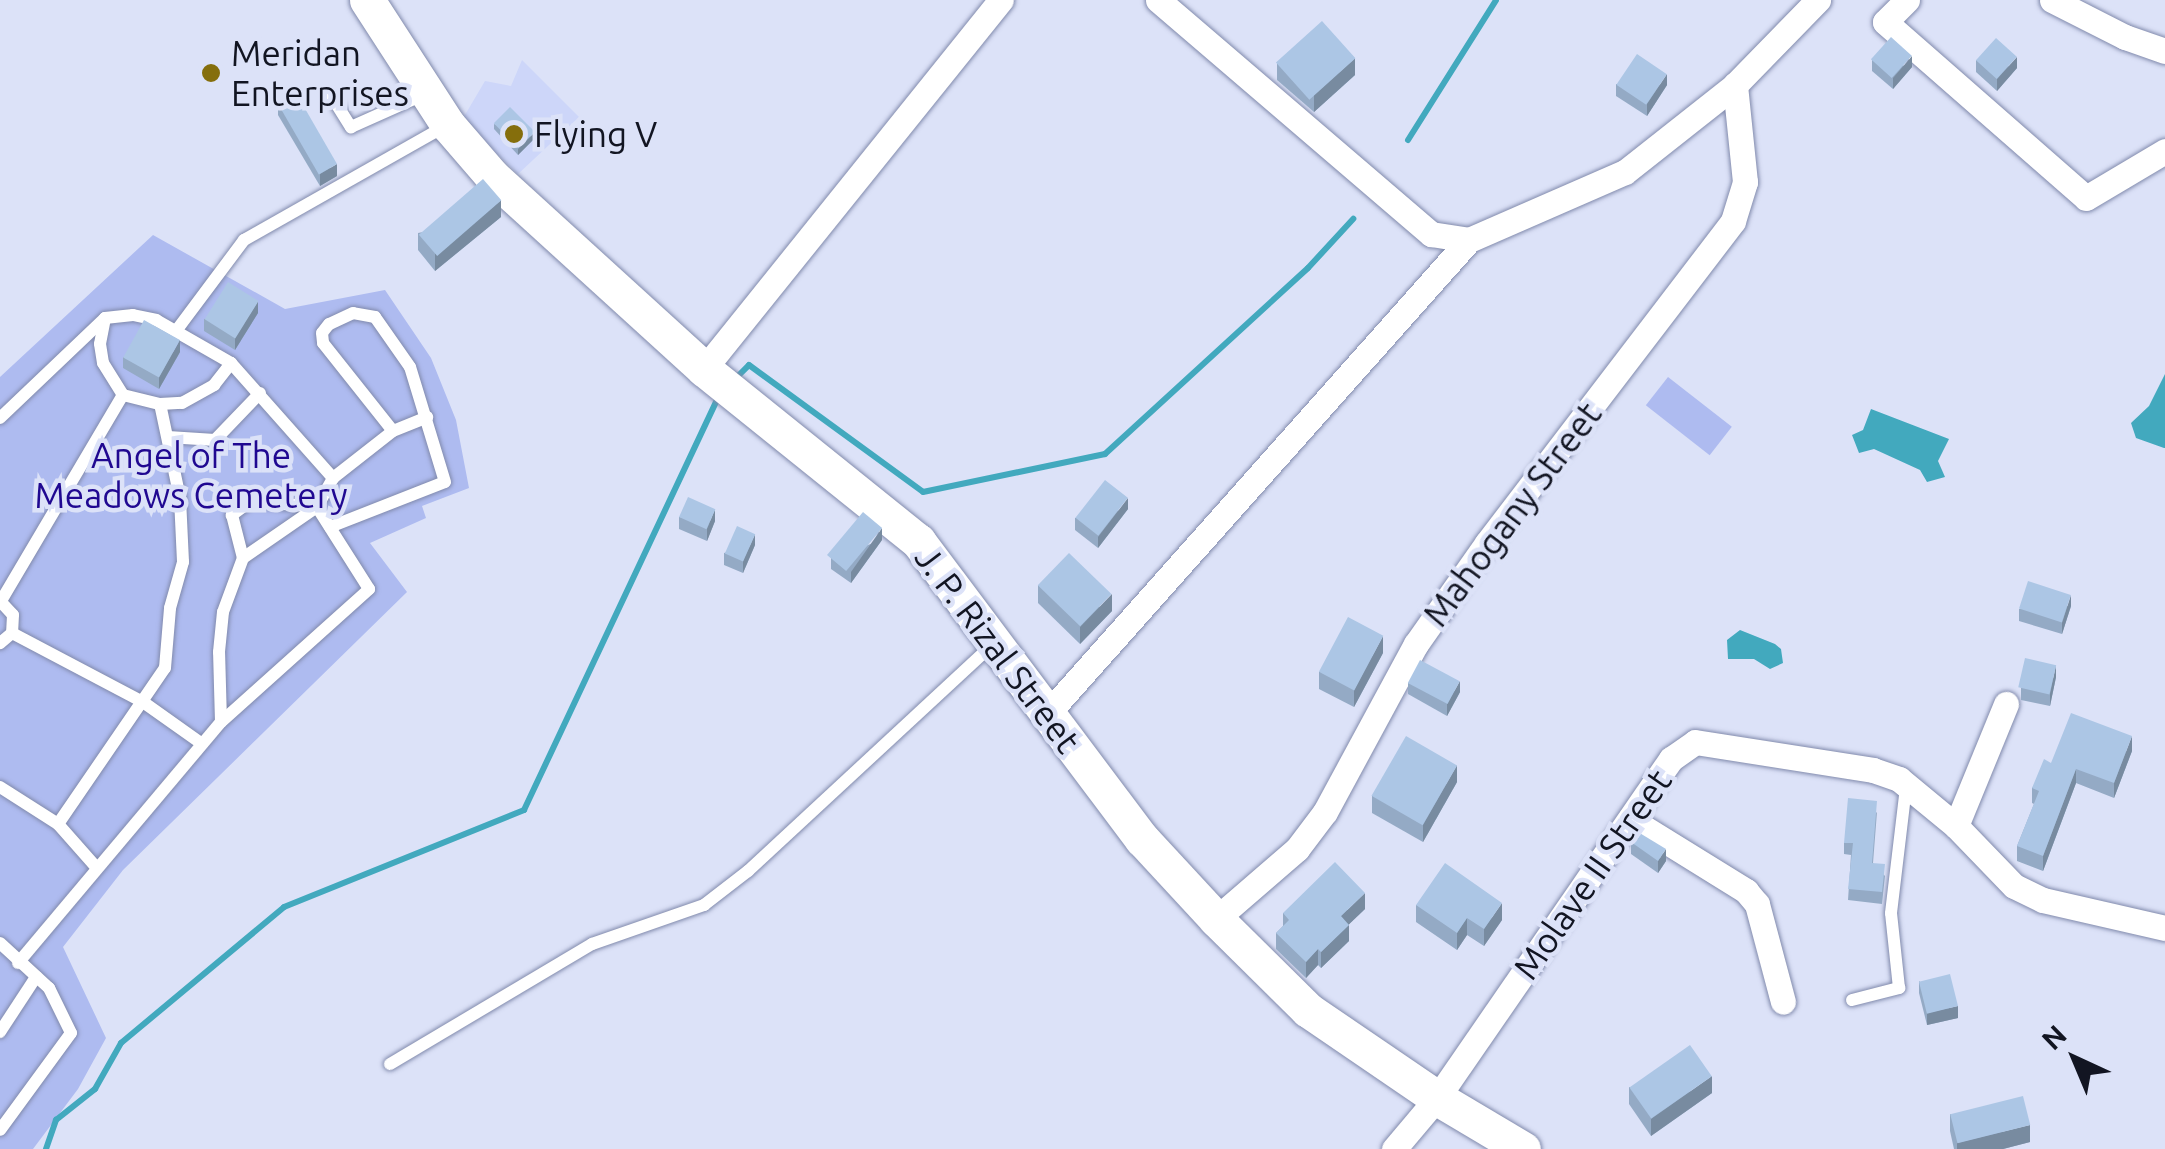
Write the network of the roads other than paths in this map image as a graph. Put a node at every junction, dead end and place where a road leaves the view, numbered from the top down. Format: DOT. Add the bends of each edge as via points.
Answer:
graph roads {
  1 [pos="367,0"];
  2 [pos="1002,0"];
  3 [pos="1158,0"];
  4 [pos="1818,0"];
  5 [pos="1906,0"];
  6 [pos="2052,0"];
  7 [pos="2165,51"];
  8 [pos="1736,85"];
  9 [pos="427,93"];
  10 [pos="332,97"];
  11 [pos="448,125"];
  12 [pos="2165,151"];
  13 [pos="1469,240"];
  14 [pos="105,318"];
  15 [pos="176,332"];
  16 [pos="231,363"];
  17 [pos="704,369"];
  18 [pos="260,393"];
  19 [pos="123,395"];
  20 [pos="160,404"];
  21 [pos="427,417"];
  22 [pos="0,418"];
  23 [pos="394,431"];
  24 [pos="168,438"];
  25 [pos="333,478"];
  26 [pos="317,507"];
  27 [pos="330,528"];
  28 [pos="243,558"];
  29 [pos="1,601"];
  30 [pos="12,633"];
  31 [pos="997,640"];
  32 [pos="0,643"];
  33 [pos="143,702"];
  34 [pos="2006,704"];
  35 [pos="1048,714"];
  36 [pos="221,722"];
  37 [pos="202,744"];
  38 [pos="1906,784"];
  39 [pos="0,787"];
  40 [pos="1630,818"];
  41 [pos="58,824"];
  42 [pos="1956,826"];
  43 [pos="96,867"];
  44 [pos="1216,919"];
  45 [pos="2165,928"];
  46 [pos="1,946"];
  47 [pos="18,962"];
  48 [pos="36,977"];
  49 [pos="1852,1000"];
  50 [pos="1783,1002"];
  51 [pos="0,1032"];
  52 [pos="390,1064"];
  53 [pos="1437,1098"];
  54 [pos="5,1112"];
  55 [pos="0,1130"];
  56 [pos="1394,1149"];
  57 [pos="1522,1149"];
  1 -- 9 [label="main road, J. P. Rizal Street"];
  2 -- 17 [label="street"];
  3 -- 13 [label="street" via="1431,234"];
  4 -- 8 [label="street"];
  5 -- 12 [label="street" via="1885,22 2086,198"];
  6 -- 7 [label="street"];
  8 -- 13 [label="street" via="1625,172"];
  8 -- 44 [label="street, Mahogany Street" via="1745,182 1733,221 1416,644 1325,812 1297,849"];
  9 -- 10 [label="lane" via="351,126"];
  9 -- 11 [label="main road, J. P. Rizal Street"];
  11 -- 15 [label="lane" via="244,240"];
  11 -- 17 [label="main road, J. P. Rizal Street" via="530,212"];
  13 -- 35 [label="street"];
  14 -- 15 [label="lane" via="133,315"];
  14 -- 19 [label="lane" via="103,363"];
  14 -- 22 [label="lane"];
  15 -- 16 [label="lane"];
  16 -- 18 [label="lane"];
  16 -- 20 [label="lane" via="214,385 182,403"];
  17 -- 31 [label="main road, J. P. Rizal Street" via="918,541"];
  18 -- 24 [label="lane" via="215,440"];
  18 -- 25 [label="lane"];
  19 -- 20 [label="lane"];
  19 -- 29 [label="lane"];
  20 -- 24 [label="lane"];
  21 -- 23 [label="lane"];
  21 -- 23 [label="lane" via="410,367 376,318 353,314 330,324 324,343"];
  21 -- 27 [label="lane" via="445,482"];
  23 -- 25 [label="lane"];
  24 -- 33 [label="lane" via="183,562 170,608 165,668"];
  25 -- 26 [label="lane"];
  26 -- 27 [label="lane"];
  26 -- 28 [label="lane"];
  26 -- 28 [label="lane" via="251,502 232,516"];
  27 -- 36 [label="lane" via="368,589"];
  28 -- 36 [label="lane" via="223,612"];
  29 -- 30 [label="lane" via="13,615"];
  30 -- 32 [label="lane"];
  30 -- 33 [label="lane"];
  31 -- 35 [label="main road, J. P. Rizal Street"];
  31 -- 52 [label="lane" via="748,872 704,904 592,944"];
  33 -- 37 [label="lane"];
  33 -- 41 [label="lane"];
  34 -- 42 [label="street"];
  35 -- 44 [label="main road, J. P. Rizal Street" via="1142,839"];
  36 -- 37 [label="lane"];
  37 -- 43 [label="lane"];
  38 -- 40 [label="street, Molave II Street" via="1873,770 1695,742 1671,759"];
  38 -- 42 [label="street, Molave II Street"];
  38 -- 49 [label="lane" via="1890,913 1899,988"];
  39 -- 41 [label="lane"];
  40 -- 50 [label="street" via="1757,904"];
  40 -- 53 [label="street, Molave II Street"];
  41 -- 43 [label="lane"];
  42 -- 45 [label="street, Molave II Street" via="2014,886 2113,919"];
  43 -- 47 [label="lane"];
  44 -- 53 [label="main road, J. P. Rizal Street" via="1308,1010"];
  46 -- 47 [label="lane"];
  47 -- 48 [label="lane"];
  48 -- 51 [label="lane"];
  48 -- 54 [label="lane" via="71,1032"];
  53 -- 56 [label="street, Molave II Street"];
  53 -- 57 [label="main road, J. P. Rizal Street"];
  54 -- 55 [label="lane"];
}
